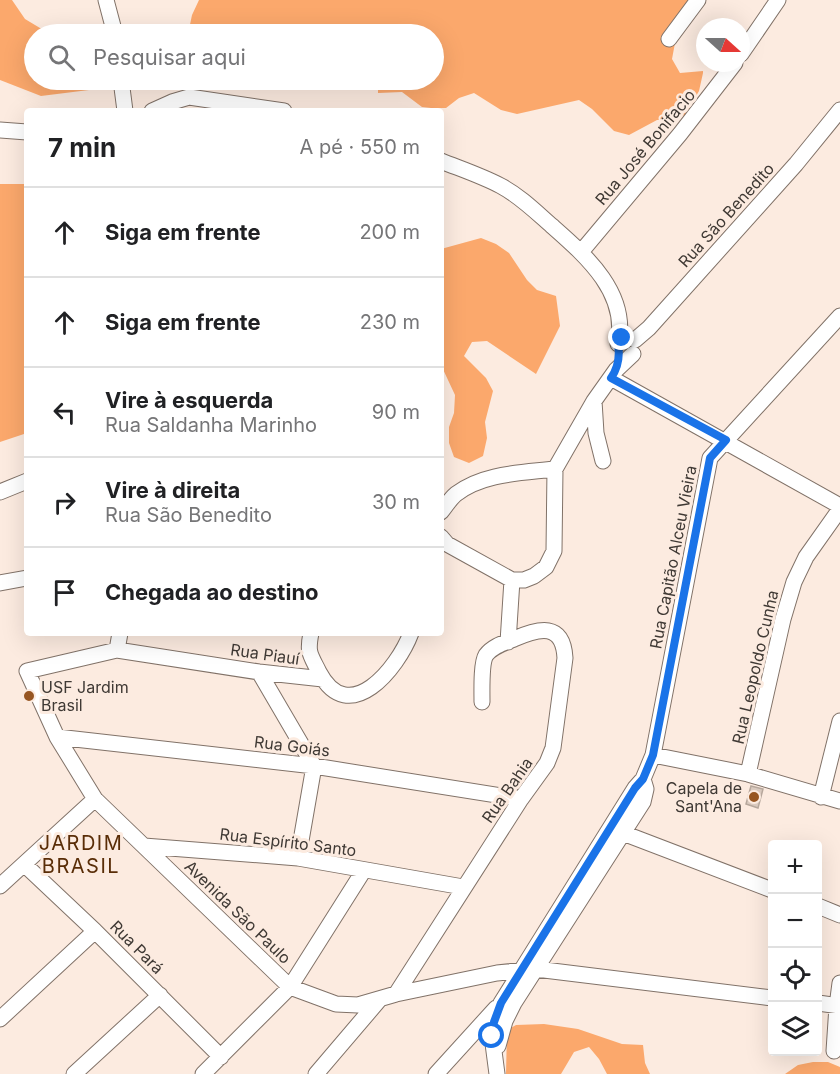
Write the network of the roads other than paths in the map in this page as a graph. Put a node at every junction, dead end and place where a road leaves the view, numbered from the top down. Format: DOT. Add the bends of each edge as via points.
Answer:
graph roads {
  1 [pos="106,0"];
  2 [pos="698,0"];
  3 [pos="778,0"];
  4 [pos="112,24"];
  5 [pos="669,39"];
  6 [pos="750,41"];
  7 [pos="728,72"];
  8 [pos="122,90"];
  9 [pos="124,108"];
  10 [pos="159,108"];
  11 [pos="264,108"];
  12 [pos="840,110"];
  13 [pos="0,130"];
  14 [pos="24,132"];
  15 [pos="444,162"];
  16 [pos="581,252"];
  17 [pos="840,316"];
  18 [pos="626,343"];
  19 [pos="614,374"];
  20 [pos="594,401"];
  21 [pos="726,440"];
  22 [pos="603,460"];
  23 [pos="555,469"];
  24 [pos="24,482"];
  25 [pos="0,492"];
  26 [pos="840,507"];
  27 [pos="444,508"];
  28 [pos="444,544"];
  29 [pos="24,579"];
  30 [pos="512,580"];
  31 [pos="0,583"];
  32 [pos="119,636"];
  33 [pos="300,636"];
  34 [pos="310,636"];
  35 [pos="410,636"];
  36 [pos="508,642"];
  37 [pos="117,650"];
  38 [pos="308,650"];
  39 [pos="27,671"];
  40 [pos="259,672"];
  41 [pos="323,679"];
  42 [pos="482,702"];
  43 [pos="840,721"];
  44 [pos="57,737"];
  45 [pos="653,755"];
  46 [pos="314,766"];
  47 [pos="748,774"];
  48 [pos="820,797"];
  49 [pos="95,799"];
  50 [pos="521,799"];
  51 [pos="840,801"];
  52 [pos="616,831"];
  53 [pos="144,846"];
  54 [pos="298,858"];
  55 [pos="25,865"];
  56 [pos="364,870"];
  57 [pos="0,886"];
  58 [pos="463,887"];
  59 [pos="768,888"];
  60 [pos="822,908"];
  61 [pos="840,915"];
  62 [pos="95,931"];
  63 [pos="528,969"];
  64 [pos="840,983"];
  65 [pos="290,987"];
  66 [pos="396,994"];
  67 [pos="160,995"];
  68 [pos="768,998"];
  69 [pos="380,999"];
  70 [pos="822,1004"];
  71 [pos="506,1005"];
  72 [pos="838,1006"];
  73 [pos="0,1019"];
  74 [pos="834,1051"];
  75 [pos="221,1056"];
  76 [pos="74,1074"];
  77 [pos="203,1074"];
  78 [pos="316,1074"];
  79 [pos="436,1074"];
  80 [pos="497,1074"];
  1 -- 4 [label="street"];
  2 -- 5 [label="street"];
  3 -- 6 [label="street"];
  7 -- 16 [label="street, Rua José Bonifacio"];
  8 -- 9 [label="street"];
  10 -- 11 [label="street" via="189,97"];
  12 -- 18 [label="street, Rua São Benedito" via="649,328"];
  13 -- 14 [label="street"];
  15 -- 16 [label="street" via="501,187 526,203"];
  16 -- 18 [label="street" via="603,277 614,298"];
  17 -- 21 [label="street, Rua Capitão Alceu Vieira"];
  18 -- 19 [label="street, Rua São Benedito"];
  19 -- 20 [label="street, Rua São Benedito"];
  19 -- 21 [label="street"];
  20 -- 22 [label="street"];
  20 -- 23 [label="street, Rua São Benedito"];
  21 -- 26 [label="street"];
  21 -- 45 [label="street, Rua Capitão Alceu Vieira" via="710,458"];
  23 -- 27 [label="street" via="486,479 455,495"];
  23 -- 30 [label="street" via="554,551 546,567 534,576"];
  24 -- 25 [label="street"];
  26 -- 47 [label="street, Rua Leopoldo Cunha" via="794,582"];
  28 -- 30 [label="street"];
  29 -- 31 [label="street"];
  30 -- 36 [label="street"];
  32 -- 37 [label="street"];
  33 -- 38 [label="street"];
  34 -- 38 [label="street"];
  35 -- 41 [label="street" via="393,665 361,694 335,692"];
  36 -- 42 [label="street, Rua Bahia" via="493,648 484,658"];
  36 -- 50 [label="street, Rua Bahia" via="540,629 550,631 565,645 553,747 547,763"];
  37 -- 39 [label="street, Rua Piauí"];
  37 -- 40 [label="street, Rua Piauí"];
  38 -- 41 [label="street"];
  39 -- 44 [label="street, Avenida São Paulo"];
  40 -- 41 [label="street, Rua Piauí"];
  40 -- 46 [label="street"];
  43 -- 48 [label="street"];
  44 -- 46 [label="street, Rua Goiás"];
  44 -- 49 [label="street, Avenida São Paulo"];
  45 -- 47 [label="street"];
  45 -- 52 [label="street, Rua Capitão Alceu Vieira" via="643,779 643,802"];
  46 -- 50 [label="street, Rua Goiás"];
  46 -- 54 [label="street"];
  47 -- 48 [label="street"];
  48 -- 51 [label="street"];
  49 -- 53 [label="street, Avenida São Paulo"];
  49 -- 55 [label="street"];
  50 -- 58 [label="street, Rua Bahia"];
  52 -- 59 [label="street"];
  52 -- 63 [label="street, Rua Capitão Alceu Vieira"];
  53 -- 54 [label="street, Rua Espírito Santo"];
  53 -- 65 [label="street, Avenida São Paulo"];
  54 -- 56 [label="street, Rua Espírito Santo"];
  55 -- 57 [label="street"];
  55 -- 62 [label="street, Rua Pará"];
  56 -- 58 [label="street, Rua Espírito Santo"];
  56 -- 65 [label="street"];
  58 -- 66 [label="street, Rua Bahia"];
  60 -- 61 [label="street"];
  62 -- 67 [label="street, Rua Pará"];
  62 -- 73 [label="street"];
  63 -- 66 [label="street, Avenida São Paulo"];
  63 -- 68 [label="street, Avenida São Paulo"];
  63 -- 71 [label="street, Rua Capitão Alceu Vieira"];
  64 -- 72 [label="street"];
  65 -- 69 [label="street, Avenida São Paulo" via="336,1004 358,1005"];
  65 -- 75 [label="street"];
  66 -- 69 [label="street, Avenida São Paulo"];
  67 -- 75 [label="street, Rua Pará"];
  67 -- 76 [label="street"];
  69 -- 78 [label="street"];
  70 -- 72 [label="street"];
  71 -- 79 [label="street"];
  71 -- 80 [label="street" via="494,1022 492,1036"];
  72 -- 74 [label="street"];
  75 -- 77 [label="street"];
}
